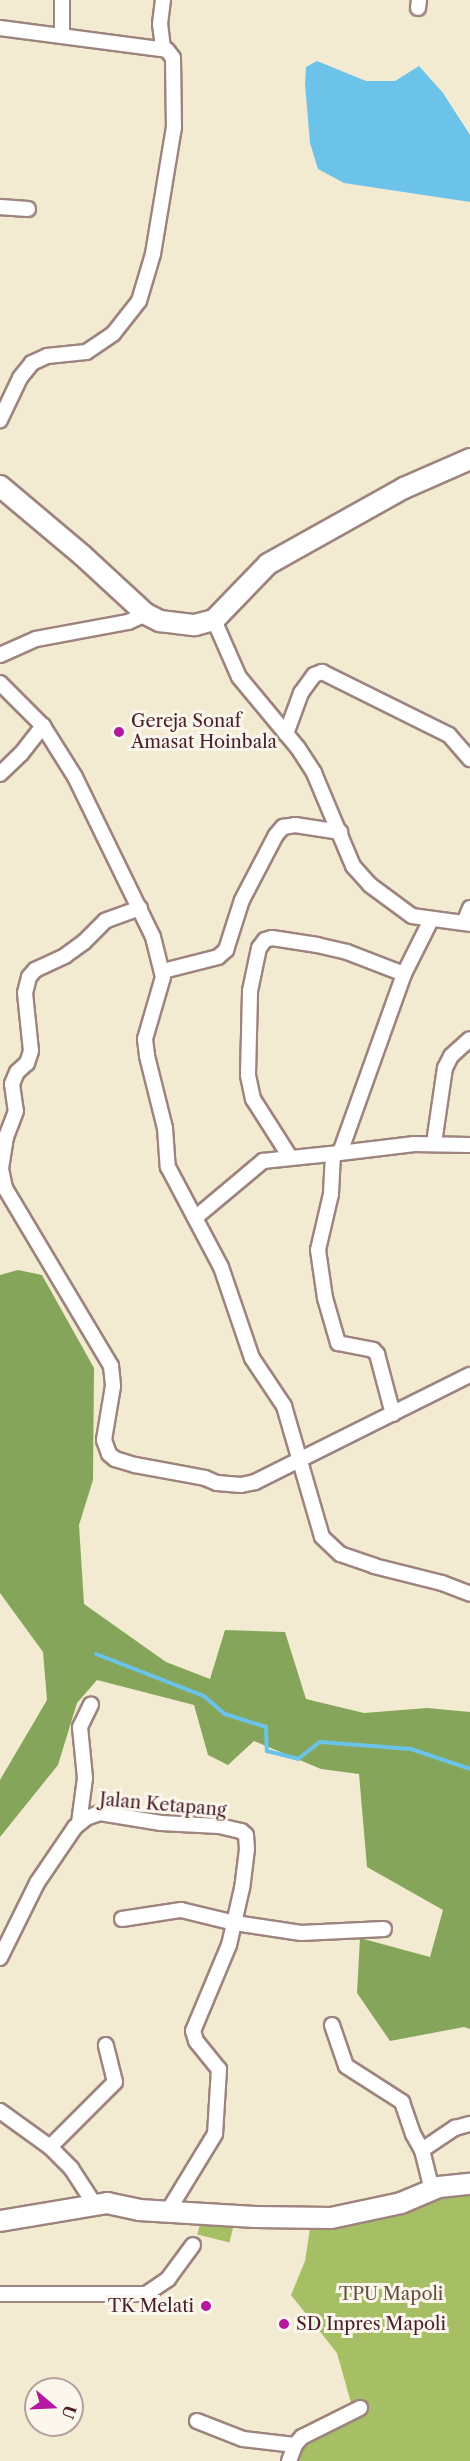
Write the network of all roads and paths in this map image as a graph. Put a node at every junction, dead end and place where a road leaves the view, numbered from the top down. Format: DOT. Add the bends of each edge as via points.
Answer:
graph roads {
  1 [pos="62,0"];
  2 [pos="163,0"];
  3 [pos="0,28"];
  4 [pos="62,36"];
  5 [pos="163,48"];
  6 [pos="0,207"];
  7 [pos="28,209"];
  8 [pos="0,420"];
  9 [pos="470,459"];
  10 [pos="0,486"];
  11 [pos="146,614"];
  12 [pos="214,620"];
  13 [pos="0,655"];
  14 [pos="0,683"];
  15 [pos="43,726"];
  16 [pos="286,734"];
  17 [pos="470,759"];
  18 [pos="0,774"];
  19 [pos="340,832"];
  20 [pos="140,908"];
  21 [pos="470,908"];
  22 [pos="431,920"];
  23 [pos="467,924"];
  24 [pos="163,971"];
  25 [pos="404,974"];
  26 [pos="470,1039"];
  27 [pos="434,1143"];
  28 [pos="470,1145"];
  29 [pos="336,1153"];
  30 [pos="290,1157"];
  31 [pos="195,1218"];
  32 [pos="470,1375"];
  33 [pos="393,1414"];
  34 [pos="301,1457"];
  35 [pos="470,1594"];
  36 [pos="91,1704"];
  37 [pos="79,1822"];
  38 [pos="122,1919"];
  39 [pos="235,1923"];
  40 [pos="384,1929"];
  41 [pos="0,1958"];
  42 [pos="332,2025"];
  43 [pos="106,2045"];
  44 [pos="0,2111"];
  45 [pos="470,2124"];
  46 [pos="50,2147"];
  47 [pos="423,2150"];
  48 [pos="470,2184"];
  49 [pos="432,2190"];
  50 [pos="96,2205"];
  51 [pos="168,2211"];
  52 [pos="0,2221"];
  53 [pos="193,2245"];
  54 [pos="0,2294"];
  55 [pos="360,2408"];
  56 [pos="197,2421"];
  57 [pos="295,2445"];
  58 [pos="289,2461"];
  1 -- 4 [label="street"];
  2 -- 5 [label="street"];
  3 -- 4 [label="street"];
  4 -- 5 [label="street"];
  5 -- 8 [label="street" via="173,58 174,127 153,254 139,301 113,334 86,352 47,356 32,363 20,378"];
  6 -- 7 [label="street"];
  9 -- 12 [label="street" via="404,488 268,564"];
  10 -- 11 [label="street"];
  11 -- 12 [label="street" via="179,625"];
  11 -- 13 [label="street" via="128,622 36,639"];
  12 -- 16 [label="street" via="239,677"];
  14 -- 15 [label="street"];
  15 -- 18 [label="street"];
  15 -- 20 [label="street" via="75,777"];
  16 -- 17 [label="street" via="308,680 322,672 449,735"];
  16 -- 19 [label="street" via="314,773"];
  19 -- 22 [label="street" via="353,866 370,885 412,916"];
  19 -- 24 [label="street" via="295,825 283,827 242,900 226,950 218,957"];
  20 -- 24 [label="street"];
  20 -- 34 [label="street" via="105,921 84,942 29,977 25,993 31,1051 12,1084 16,1111 6,1137 3,1183 111,1366 113,1386 104,1440 111,1457 217,1483 241,1485 255,1482"];
  21 -- 23 [label="street"];
  22 -- 23 [label="street"];
  22 -- 25 [label="street"];
  24 -- 31 [label="street" via="161,990 146,1029 147,1056 163,1119 168,1167"];
  25 -- 29 [label="street"];
  25 -- 30 [label="street" via="348,952 317,945 272,938 259,948 250,991 248,1075 253,1099"];
  26 -- 27 [label="street" via="444,1068"];
  27 -- 28 [label="street"];
  27 -- 29 [label="street"];
  29 -- 30 [label="street"];
  29 -- 33 [label="street" via="318,1250 325,1298 338,1343 377,1354"];
  30 -- 31 [label="street" via="256,1165"];
  31 -- 34 [label="street" via="220,1267 252,1358 284,1406"];
  32 -- 33 [label="street"];
  33 -- 34 [label="street"];
  34 -- 35 [label="street" via="320,1531 332,1549 374,1566 442,1582"];
  36 -- 37 [label="street" via="80,1727 86,1778"];
  37 -- 39 [label="street, Jalan Ketapang" via="100,1813 241,1831 248,1840"];
  37 -- 41 [label="street, Jalan Ketapang" via="37,1883"];
  38 -- 39 [label="street" via="180,1910"];
  39 -- 40 [label="street" via="301,1933"];
  39 -- 51 [label="street, Jalan Ketapang" via="226,1956 193,2031 195,2041 219,2069 215,2134"];
  42 -- 47 [label="street" via="346,2066 402,2102"];
  43 -- 46 [label="street" via="115,2082"];
  44 -- 46 [label="street"];
  45 -- 47 [label="street" via="455,2128"];
  46 -- 50 [label="street" via="71,2168"];
  47 -- 49 [label="street"];
  48 -- 49 [label="street"];
  49 -- 51 [label="street" via="401,2203 346,2217 255,2217"];
  50 -- 51 [label="street"];
  50 -- 52 [label="street"];
  53 -- 54 [label="street" via="168,2279 146,2294"];
  55 -- 57 [label="street"];
  56 -- 57 [label="street" via="243,2439"];
  57 -- 58 [label="street"];
}
